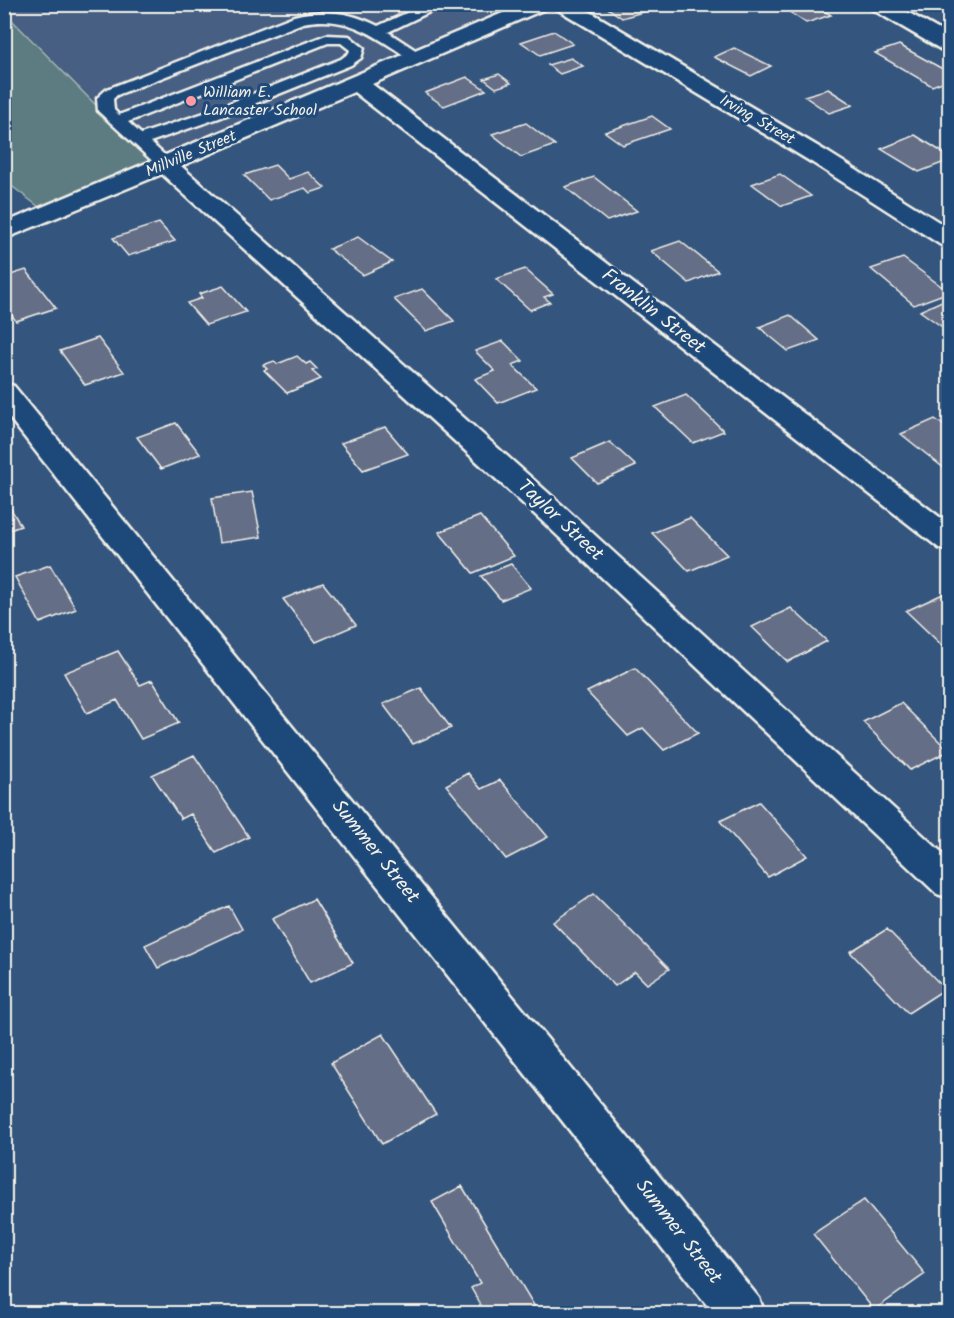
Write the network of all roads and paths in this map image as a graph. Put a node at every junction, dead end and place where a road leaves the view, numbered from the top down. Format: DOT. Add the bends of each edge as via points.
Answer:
graph roads {
  1 [pos="439,4"];
  2 [pos="543,4"];
  3 [pos="561,4"];
  4 [pos="877,4"];
  5 [pos="377,32"];
  6 [pos="950,45"];
  7 [pos="418,58"];
  8 [pos="356,83"];
  9 [pos="112,116"];
  10 [pos="139,140"];
  11 [pos="165,164"];
  12 [pos="4,232"];
  13 [pos="950,240"];
  14 [pos="4,392"];
  15 [pos="950,540"];
  16 [pos="950,883"];
  17 [pos="743,1314"];
  1 -- 5 [label="lane"];
  2 -- 7 [label="street, Millville Street"];
  3 -- 13 [label="street, Irving Street" via="811,152"];
  4 -- 6 [label="street"];
  5 -- 7 [label="lane"];
  5 -- 9 [label="lane" via="348,17 314,15 123,87 105,99"];
  7 -- 8 [label="street, Millville Street"];
  8 -- 11 [label="street, Millville Street"];
  8 -- 15 [label="street, Franklin Street"];
  9 -- 10 [label="lane"];
  9 -- 10 [label="lane" via="326,39 344,39 357,48 358,53 346,62"];
  10 -- 11 [label="lane"];
  11 -- 12 [label="street, Millville Street"];
  11 -- 16 [label="street, Taylor Street" via="560,521"];
  14 -- 17 [label="street, Summer Street"];
}
